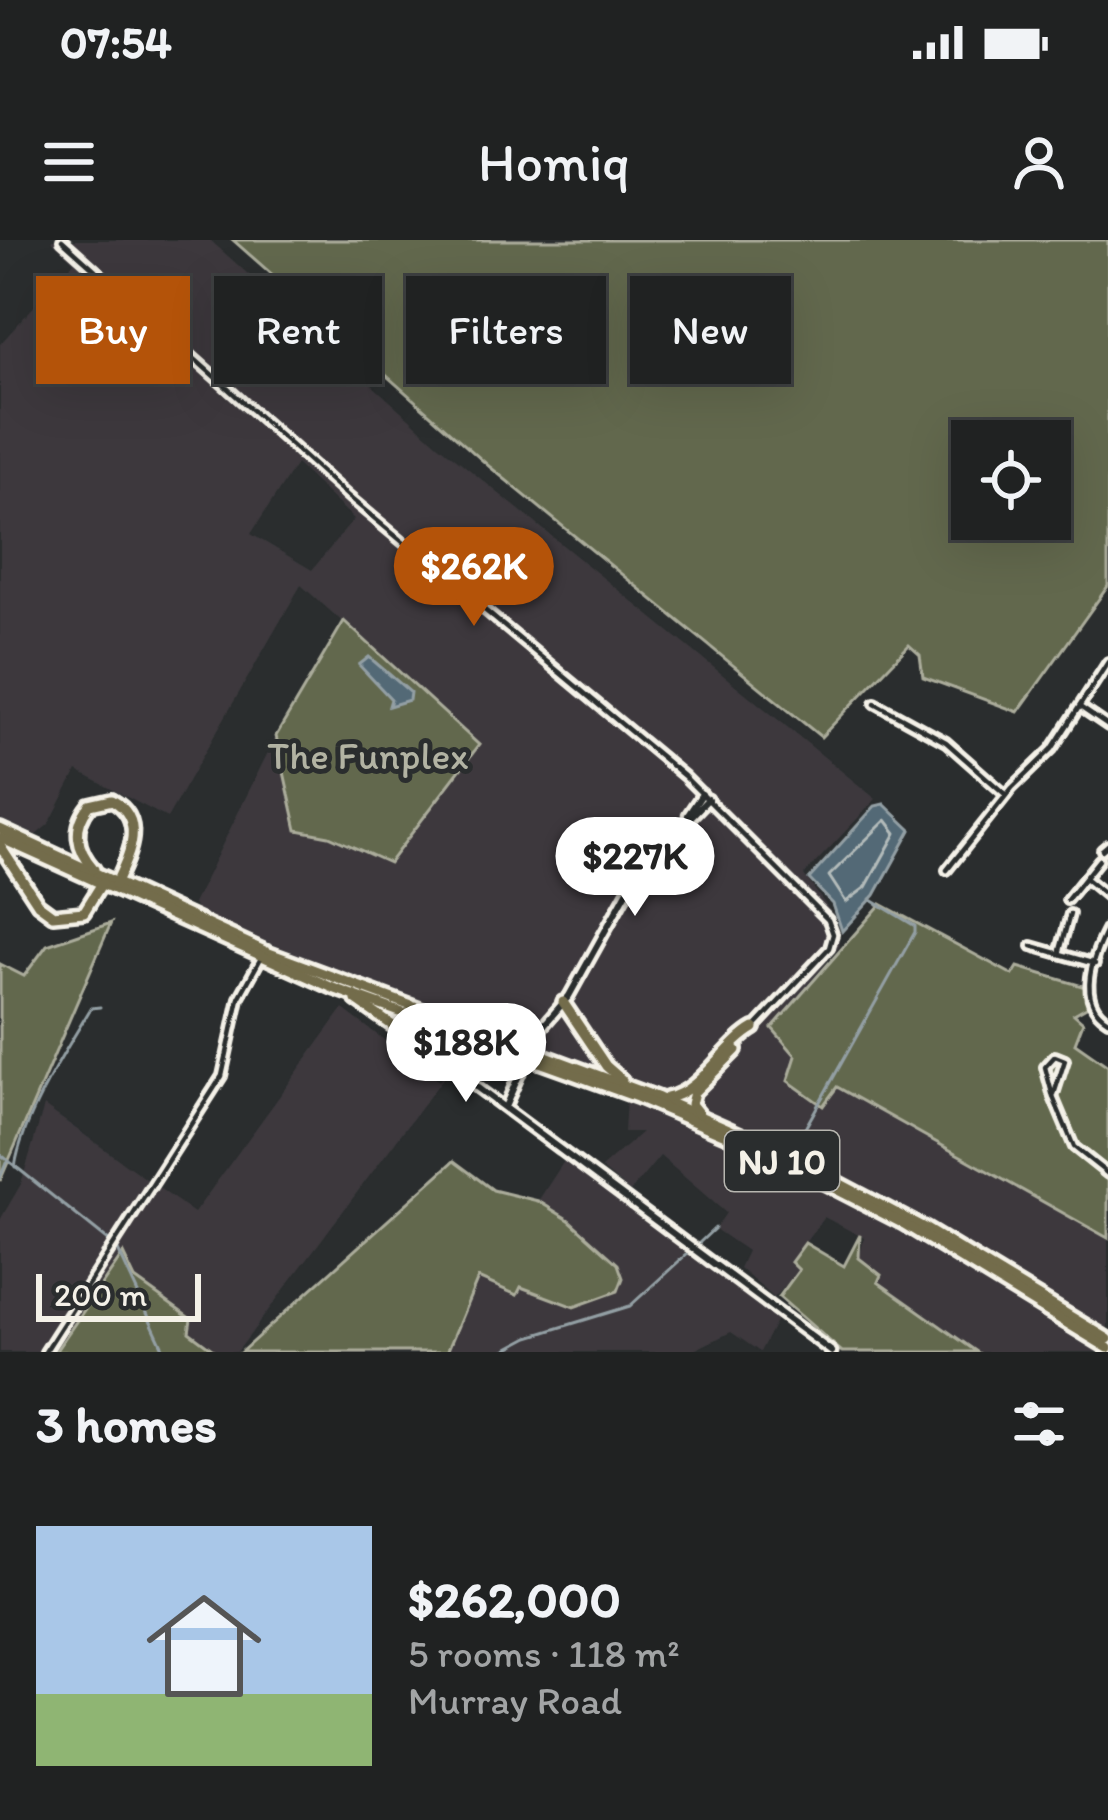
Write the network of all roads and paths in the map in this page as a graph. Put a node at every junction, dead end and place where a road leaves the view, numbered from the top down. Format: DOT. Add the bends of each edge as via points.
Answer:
graph roads {
  1 [pos="62,240"];
  2 [pos="1108,662"];
  3 [pos="875,703"];
  4 [pos="1080,707"];
  5 [pos="1108,726"];
  6 [pos="1006,795"];
  7 [pos="705,796"];
  8 [pos="0,837"];
  9 [pos="1099,860"];
  10 [pos="947,870"];
  11 [pos="1084,878"];
  12 [pos="101,880"];
  13 [pos="115,887"];
  14 [pos="1108,897"];
  15 [pos="1067,899"];
  16 [pos="1070,914"];
  17 [pos="1108,927"];
  18 [pos="1032,946"];
  19 [pos="1059,954"];
  20 [pos="261,958"];
  21 [pos="1095,964"];
  22 [pos="341,991"];
  23 [pos="563,1002"];
  24 [pos="1108,1020"];
  25 [pos="754,1028"];
  26 [pos="416,1042"];
  27 [pos="529,1054"];
  28 [pos="637,1089"];
  29 [pos="1053,1097"];
  30 [pos="659,1098"];
  31 [pos="505,1108"];
  32 [pos="698,1114"];
  33 [pos="1108,1174"];
  34 [pos="1108,1344"];
  35 [pos="45,1352"];
  36 [pos="832,1352"];
  1 -- 7 [label="street" via="350,498"];
  2 -- 4 [label="street"];
  3 -- 6 [label="street" via="946,742"];
  4 -- 5 [label="street"];
  4 -- 6 [label="street"];
  6 -- 10 [label="street"];
  7 -- 23 [label="street" via="638,872"];
  7 -- 25 [label="street" via="832,930 829,949"];
  8 -- 12 [label="main road, NJ 10"];
  8 -- 12 [label="main road" via="38,904 53,915 84,912"];
  9 -- 11 [label="street"];
  11 -- 14 [label="street"];
  11 -- 15 [label="street"];
  12 -- 13 [label="main road, NJ 10"];
  12 -- 13 [label="main road" via="81,851 78,829 89,805 112,800 133,831"];
  13 -- 20 [label="main road, NJ 10"];
  13 -- 27 [label="main road, NJ 10"];
  16 -- 19 [label="street"];
  17 -- 21 [label="street"];
  18 -- 19 [label="street"];
  19 -- 21 [label="street"];
  20 -- 22 [label="main road, NJ 10"];
  20 -- 35 [label="street" via="239,998 222,1076"];
  21 -- 24 [label="street" via="1089,999"];
  22 -- 26 [label="main road"];
  22 -- 27 [label="main road, NJ 10"];
  23 -- 27 [label="street"];
  23 -- 28 [label="main road" via="610,1072"];
  25 -- 30 [label="main road" via="684,1093"];
  25 -- 32 [label="main road" via="694,1092"];
  26 -- 31 [label="street"];
  27 -- 28 [label="main road, NJ 10"];
  27 -- 31 [label="street"];
  27 -- 34 [label="main road, NJ 10" via="786,1163"];
  28 -- 30 [label="main road, NJ 10"];
  29 -- 29 [label="street" via="1066,1068 1055,1056 1046,1067"];
  29 -- 33 [label="street" via="1074,1147"];
  30 -- 32 [label="main road, NJ 10"];
  31 -- 36 [label="street"];
  32 -- 34 [label="main road, NJ 10" via="881,1203"];
}
